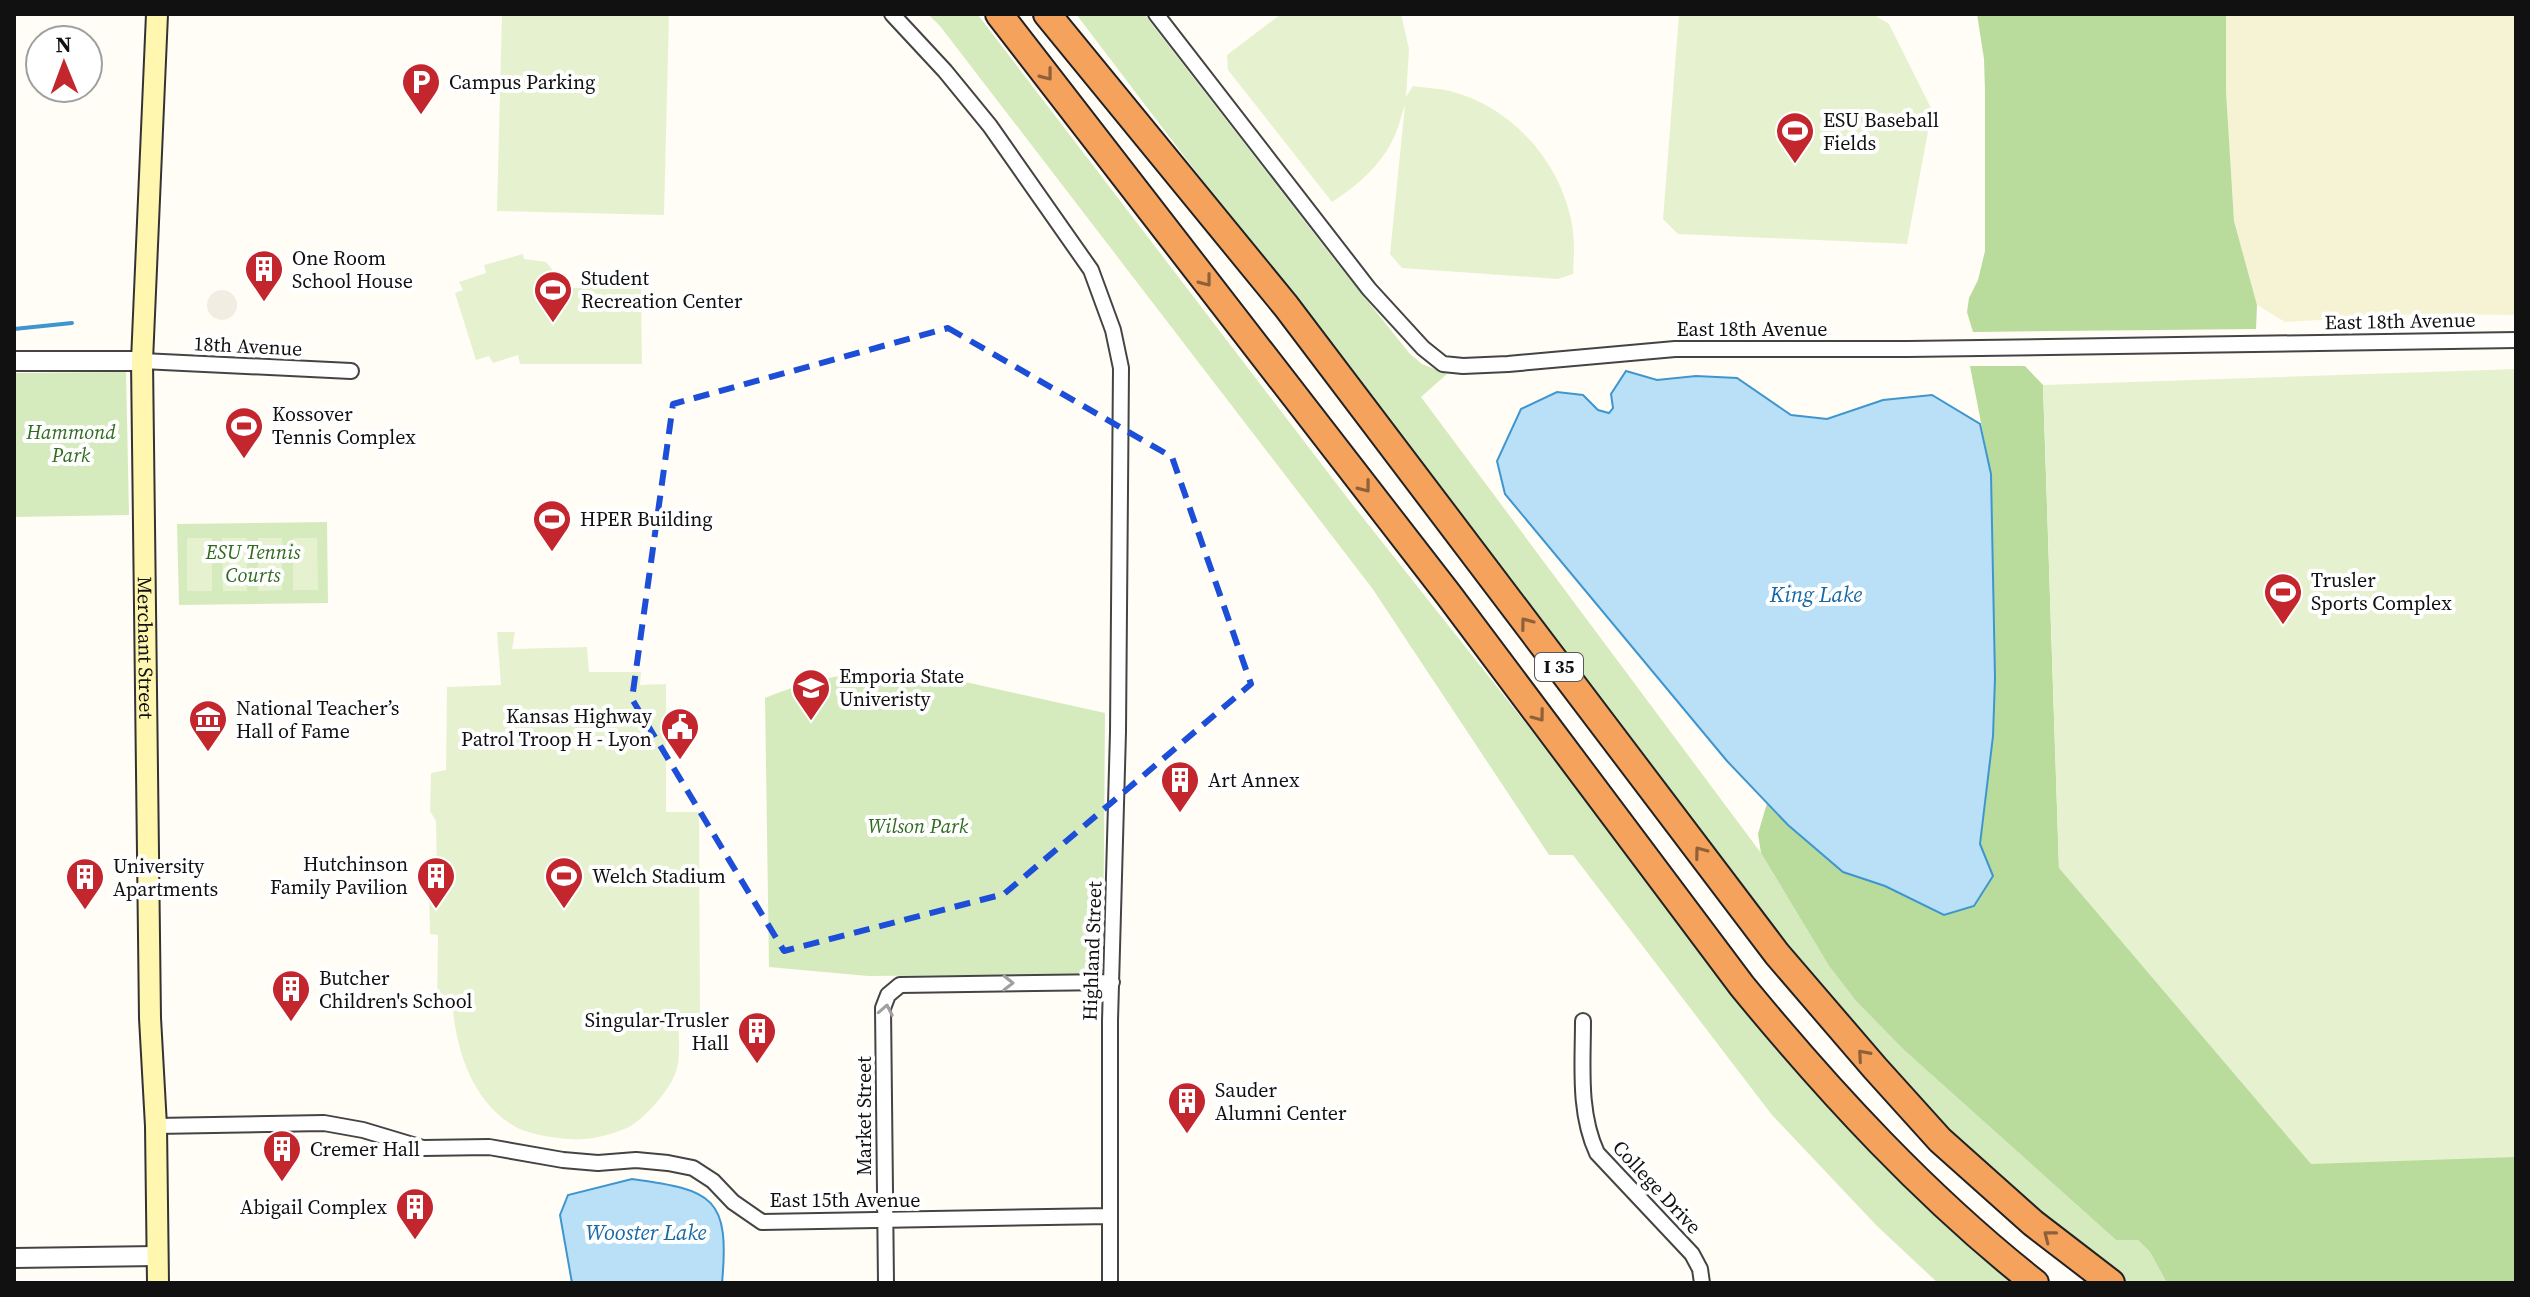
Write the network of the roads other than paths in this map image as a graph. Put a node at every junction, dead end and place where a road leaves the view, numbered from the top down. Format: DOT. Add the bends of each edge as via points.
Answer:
graph roads {
  1 [pos="157,14"];
  2 [pos="999,14"];
  3 [pos="1047,14"];
  4 [pos="1156,14"];
  5 [pos="895,15"];
  6 [pos="2516,340"];
  7 [pos="14,361"];
  8 [pos="142,361"];
  9 [pos="351,371"];
  10 [pos="1112,982"];
  11 [pos="1583,1021"];
  12 [pos="156,1126"];
  13 [pos="1110,1216"];
  14 [pos="884,1221"];
  15 [pos="157,1256"];
  16 [pos="14,1258"];
  17 [pos="158,1283"];
  18 [pos="886,1283"];
  19 [pos="1110,1283"];
  20 [pos="1702,1283"];
  21 [pos="2035,1283"];
  22 [pos="2111,1283"];
  1 -- 8 [label="main road, Merchant Street"];
  2 -- 21 [label="highway, I 35, one-way" via="1448,594 1742,986 1876,1136"];
  22 -- 3 [label="highway, I 35, one-way" via="2033,1223 1940,1140 1777,954 1286,306"];
  4 -- 6 [label="street, East 18th Avenue" via="1369,289 1443,364 1508,364 1675,349"];
  5 -- 10 [label="street, Highland Street" via="990,126 1091,270 1113,330 1121,368"];
  7 -- 8 [label="street"];
  8 -- 9 [label="street, 18th Avenue"];
  8 -- 12 [label="main road, Merchant Street" via="150,1018"];
  10 -- 13 [label="street, Highland Street"];
  14 -- 10 [label="street, Market Street, one-way" via="883,1008 888,995 900,985"];
  11 -- 20 [label="street, College Drive" via="1587,1133 1597,1153 1692,1254"];
  12 -- 14 [label="street, East 15th Avenue" via="324,1123 423,1148 489,1147 598,1163 636,1160 693,1168 762,1222"];
  12 -- 15 [label="main road, Merchant Street"];
  13 -- 14 [label="street, East 15th Avenue"];
  13 -- 19 [label="street, Highland Street"];
  14 -- 18 [label="street, Market Street"];
  15 -- 16 [label="street"];
  15 -- 17 [label="main road, Merchant Street"];
}
